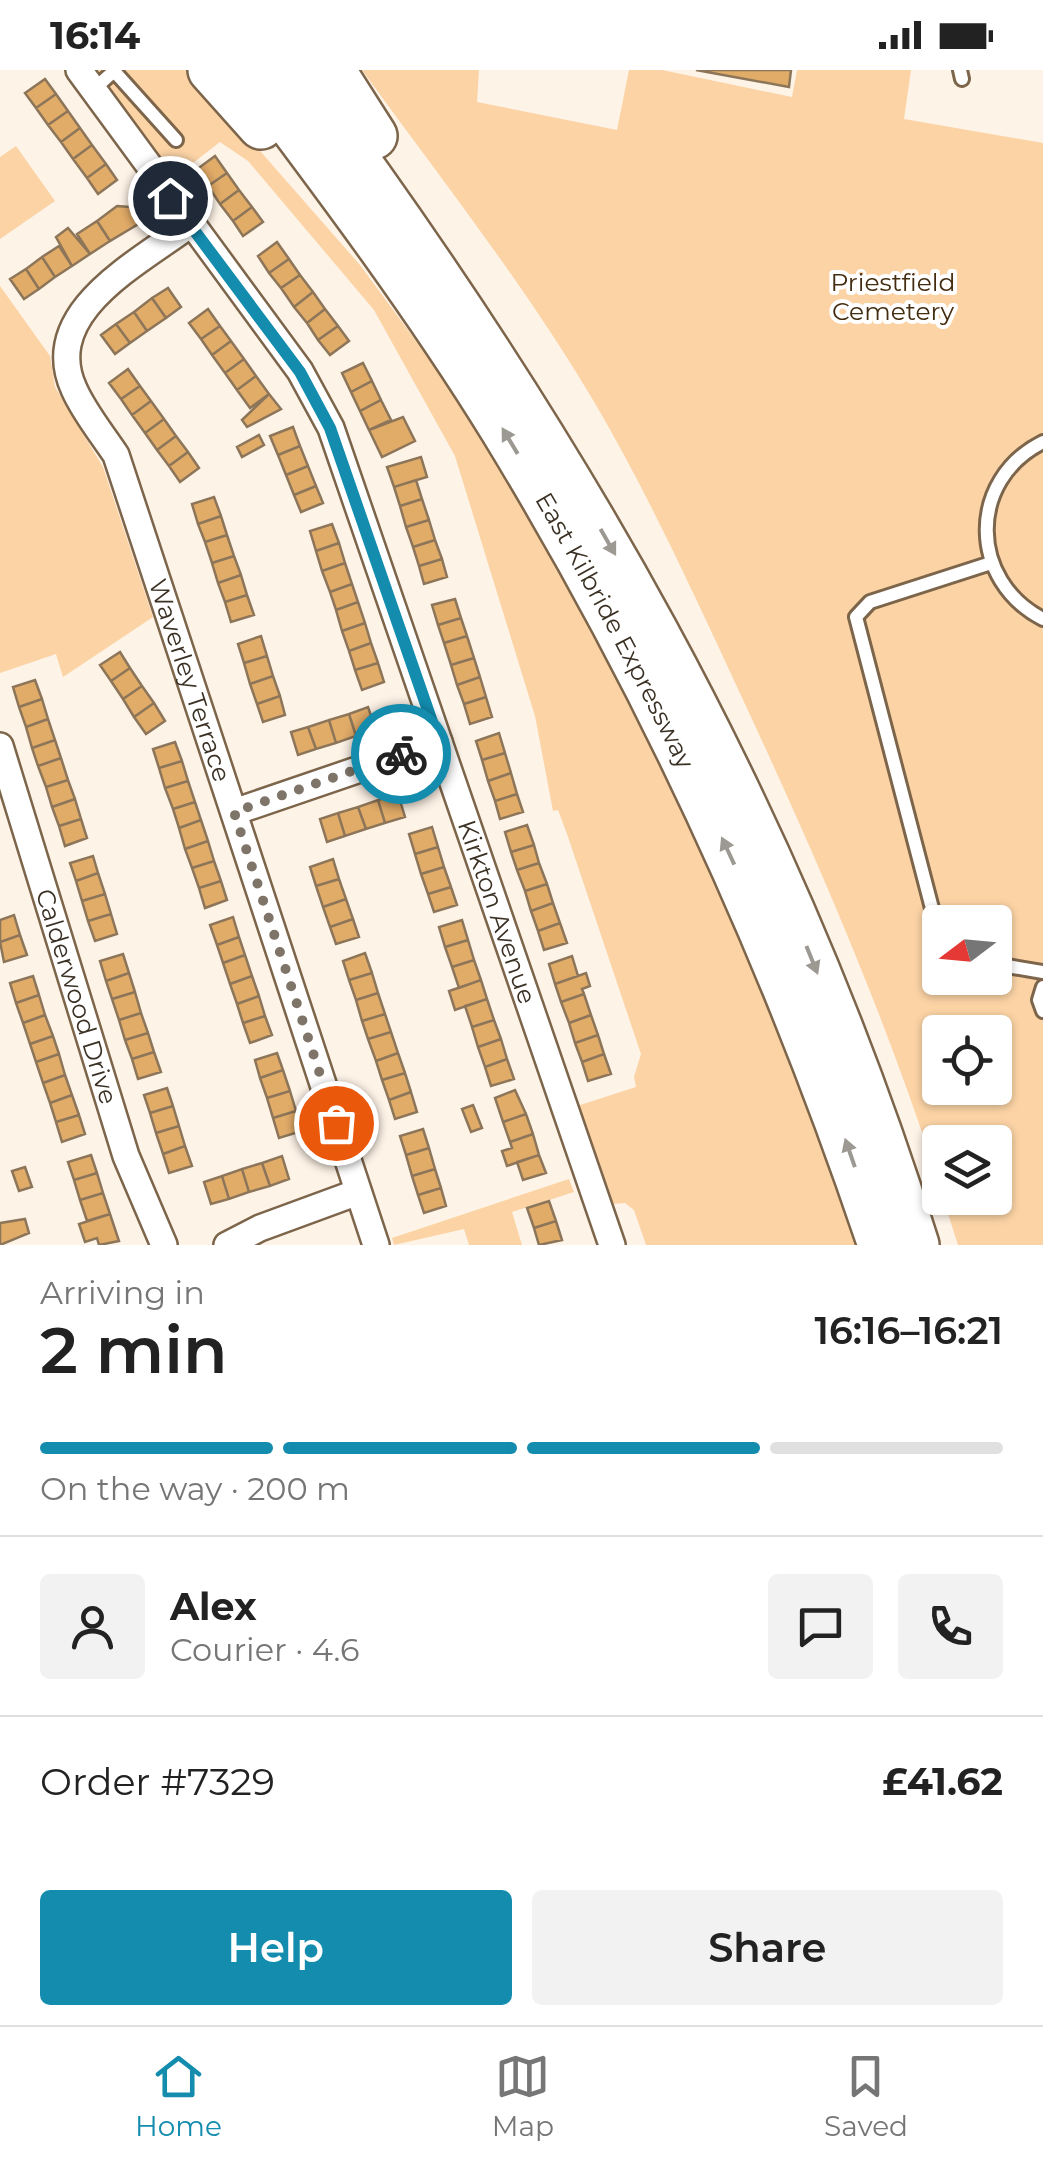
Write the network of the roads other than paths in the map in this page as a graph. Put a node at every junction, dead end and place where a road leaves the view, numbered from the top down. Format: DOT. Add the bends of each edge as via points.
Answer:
graph roads {
  1 [pos="211,70"];
  2 [pos="250,70"];
  3 [pos="292,70"];
  4 [pos="332,70"];
  5 [pos="86,80"];
  6 [pos="176,140"];
  7 [pos="188,225"];
  8 [pos="467,374"];
  9 [pos="540,428"];
  10 [pos="1043,442"];
  11 [pos="991,562"];
  12 [pos="1043,619"];
  13 [pos="439,742"];
  14 [pos="0,746"];
  15 [pos="7,792"];
  16 [pos="234,812"];
  17 [pos="931,905"];
  18 [pos="1012,967"];
  19 [pos="1043,972"];
  20 [pos="1043,988"];
  21 [pos="1043,1010"];
  22 [pos="358,1192"];
  23 [pos="164,1245"];
  24 [pos="227,1245"];
  25 [pos="376,1245"];
  26 [pos="612,1245"];
  27 [pos="881,1245"];
  28 [pos="916,1245"];
  1 -- 8 [label="highway"];
  2 -- 8 [label="highway, East Kilbride Expressway"];
  3 -- 9 [label="highway, East Kilbride Expressway" via="443,278"];
  4 -- 9 [label="highway" via="493,318"];
  5 -- 6 [label="lane" via="114,71"];
  5 -- 7 [label="street, Kirkton Avenue"];
  7 -- 13 [label="street, Kirkton Avenue" via="300,372 330,428"];
  7 -- 16 [label="street, Waverley Terrace" via="96,295 69,335 66,358 73,388 116,455"];
  27 -- 8 [label="highway, East Kilbride Expressway, one-way" via="787,986 702,795 564,532"];
  9 -- 28 [label="highway, East Kilbride Expressway, one-way" via="631,582 736,786 846,1045"];
  10 -- 11 [label="lane" via="1012,464 992,494 985,526"];
  11 -- 12 [label="lane" via="1015,600"];
  11 -- 17 [label="lane" via="870,602 856,617"];
  13 -- 16 [label="street"];
  13 -- 26 [label="street, Kirkton Avenue"];
  14 -- 15 [label="street, Calderwood Drive"];
  15 -- 23 [label="street, Calderwood Drive" via="126,1156"];
  16 -- 22 [label="street, Waverley Terrace"];
  18 -- 19 [label="lane"];
  20 -- 21 [label="lane"];
  22 -- 24 [label="street"];
  22 -- 25 [label="street, Waverley Terrace"];
}
